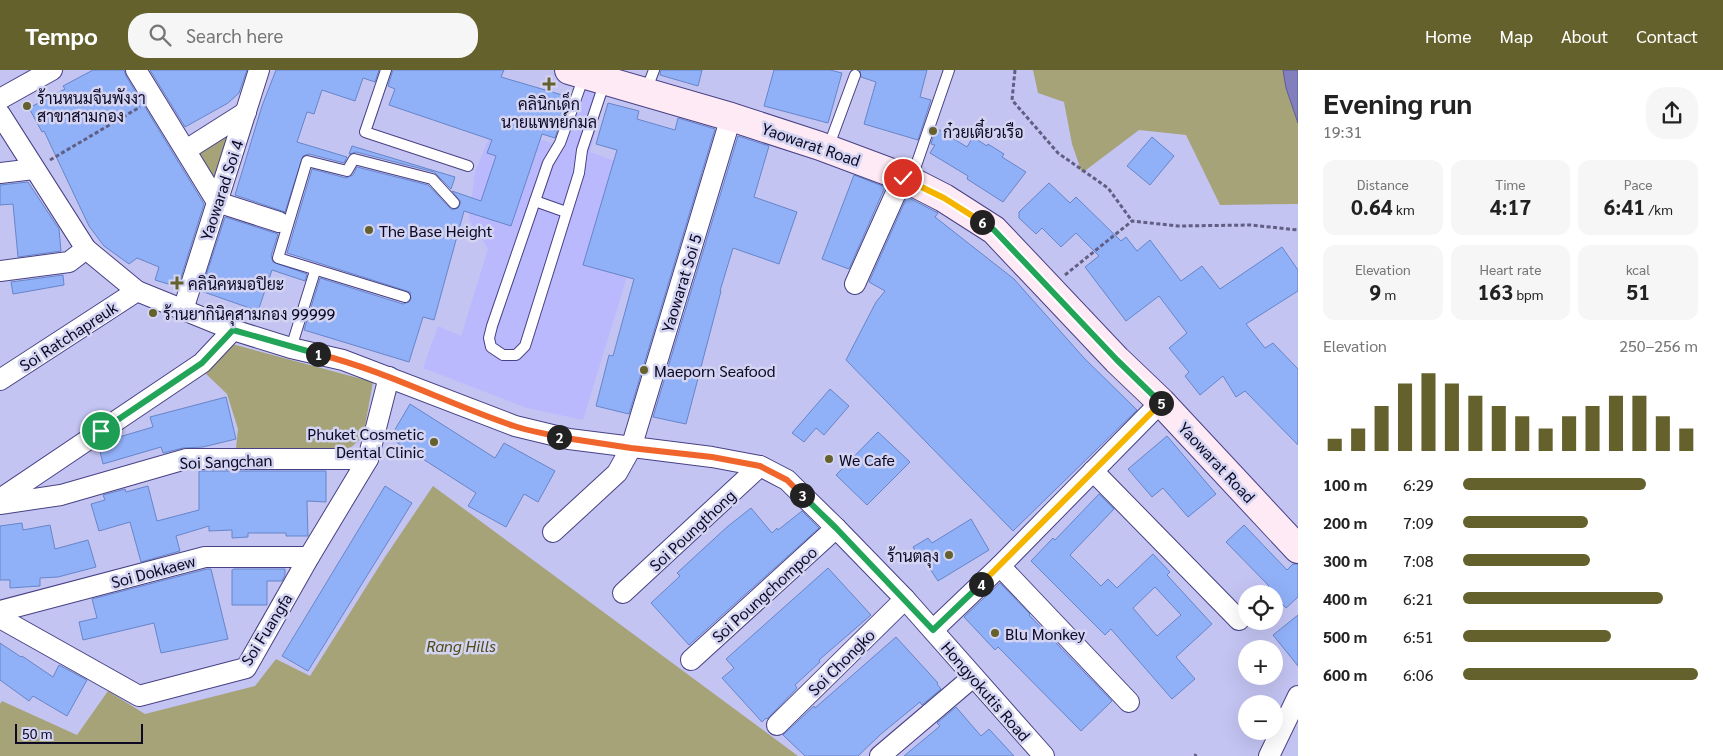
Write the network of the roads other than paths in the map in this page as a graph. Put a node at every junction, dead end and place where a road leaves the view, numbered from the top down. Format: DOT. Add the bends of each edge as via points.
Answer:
graph roads {
  1 [pos="52,70"];
  2 [pos="136,70"];
  3 [pos="259,70"];
  4 [pos="386,70"];
  5 [pos="949,70"];
  6 [pos="586,75"];
  7 [pos="855,75"];
  8 [pos="650,81"];
  9 [pos="0,99"];
  10 [pos="246,112"];
  11 [pos="0,114"];
  12 [pos="731,117"];
  13 [pos="828,149"];
  14 [pos="186,150"];
  15 [pos="468,166"];
  16 [pos="34,169"];
  17 [pos="0,173"];
  18 [pos="907,179"];
  19 [pos="535,201"];
  20 [pos="217,202"];
  21 [pos="454,203"];
  22 [pos="566,212"];
  23 [pos="279,222"];
  24 [pos="86,249"];
  25 [pos="316,270"];
  26 [pos="0,271"];
  27 [pos="855,284"];
  28 [pos="137,291"];
  29 [pos="405,297"];
  30 [pos="183,310"];
  31 [pos="233,330"];
  32 [pos="291,348"];
  33 [pos="389,377"];
  34 [pos="0,380"];
  35 [pos="1161,402"];
  36 [pos="631,448"];
  37 [pos="368,459"];
  38 [pos="760,466"];
  39 [pos="1094,471"];
  40 [pos="0,499"];
  41 [pos="0,504"];
  42 [pos="836,528"];
  43 [pos="553,532"];
  44 [pos="1298,549"];
  45 [pos="309,557"];
  46 [pos="1000,566"];
  47 [pos="623,593"];
  48 [pos="904,599"];
  49 [pos="0,611"];
  50 [pos="0,618"];
  51 [pos="1238,619"];
  52 [pos="933,630"];
  53 [pos="691,660"];
  54 [pos="973,677"];
  55 [pos="1298,696"];
  56 [pos="1129,702"];
  57 [pos="777,725"];
  58 [pos="1033,752"];
  59 [pos="880,756"];
  60 [pos="1269,756"];
  1 -- 9 [label="street"];
  2 -- 14 [label="street"];
  3 -- 10 [label="street, Yaowarad Soi 4"];
  4 -- 15 [label="lane" via="365,132"];
  5 -- 18 [label="lane"];
  6 -- 8 [label="main road, Yaowarat Road"];
  6 -- 19 [label="lane"];
  6 -- 22 [label="lane" via="580,173"];
  7 -- 13 [label="lane"];
  8 -- 12 [label="main road, Yaowarat Road"];
  10 -- 14 [label="street"];
  10 -- 20 [label="street, Yaowarad Soi 4"];
  11 -- 16 [label="street, Hongyokutis Road"];
  12 -- 13 [label="main road, Yaowarat Road"];
  12 -- 36 [label="street, Yaowarat Soi 5"];
  13 -- 18 [label="main road, Yaowarat Road"];
  14 -- 20 [label="street"];
  16 -- 17 [label="street"];
  16 -- 24 [label="street, Hongyokutis Road"];
  18 -- 27 [label="street"];
  18 -- 35 [label="main road, Yaowarat Road" via="994,230"];
  19 -- 22 [label="lane"];
  19 -- 22 [label="lane" via="489,338 491,347 503,355 516,355 525,346"];
  20 -- 23 [label="street"];
  20 -- 30 [label="street, Yaowarad Soi 4"];
  21 -- 25 [label="lane" via="432,179 354,159 347,171 307,160 278,258"];
  24 -- 26 [label="street" via="69,262"];
  24 -- 28 [label="street, Hongyokutis Road"];
  25 -- 29 [label="lane"];
  25 -- 32 [label="lane"];
  28 -- 30 [label="street, Hongyokutis Road"];
  28 -- 34 [label="street, Soi Ratchapreuk"];
  30 -- 31 [label="street, Hongyokutis Road"];
  31 -- 32 [label="street, Hongyokutis Road"];
  31 -- 40 [label="street" via="202,363"];
  32 -- 33 [label="street, Hongyokutis Road" via="343,360"];
  33 -- 36 [label="street, Hongyokutis Road" via="515,426 569,439"];
  33 -- 37 [label="street, Soi Fuangfa"];
  35 -- 39 [label="street"];
  35 -- 44 [label="main road, Yaowarat Road"];
  36 -- 38 [label="street, Hongyokutis Road"];
  36 -- 43 [label="street, Yaowarat Soi 5" via="617,473"];
  37 -- 41 [label="street, Soi Sangchan" via="186,459 61,495"];
  37 -- 45 [label="street, Soi Fuangfa"];
  38 -- 42 [label="street, Hongyokutis Road" via="787,480"];
  38 -- 47 [label="street, Soi Poungthong"];
  39 -- 46 [label="street"];
  39 -- 51 [label="street"];
  42 -- 48 [label="street, Hongyokutis Road"];
  42 -- 53 [label="street, Soi Poungchompoo"];
  45 -- 49 [label="street, Soi Dokkaew" via="205,557"];
  45 -- 50 [label="street, Soi Fuangfa" via="246,668 139,696"];
  46 -- 52 [label="street"];
  46 -- 56 [label="street"];
  48 -- 52 [label="street, Hongyokutis Road"];
  48 -- 57 [label="street, Soi Chongko"];
  52 -- 54 [label="street, Hongyokutis Road"];
  54 -- 58 [label="street, Hongyokutis Road"];
  54 -- 59 [label="street"];
  55 -- 60 [label="street"];
}
